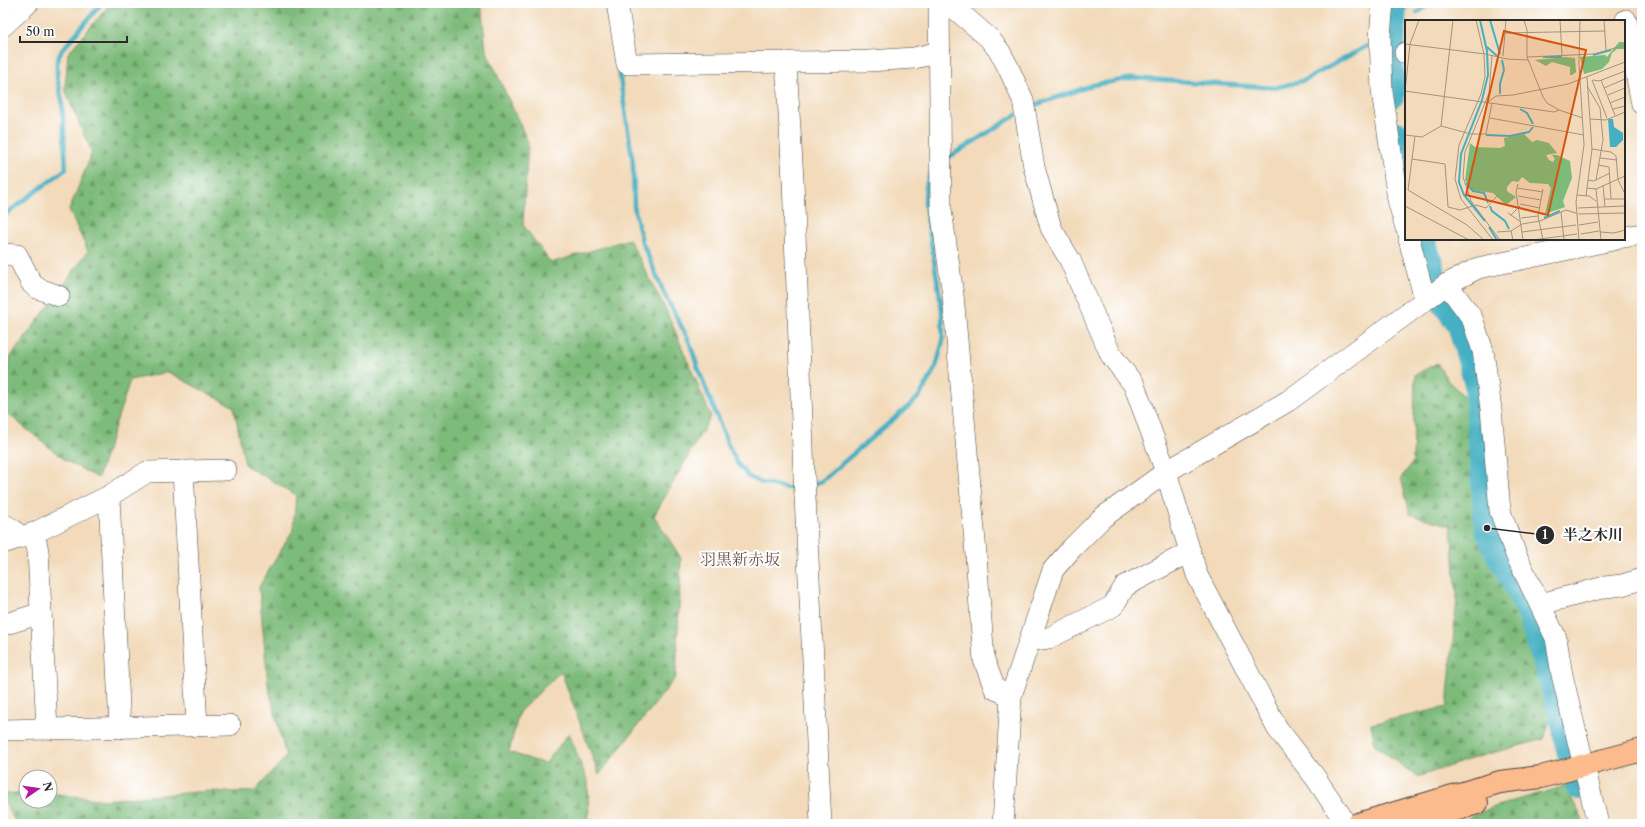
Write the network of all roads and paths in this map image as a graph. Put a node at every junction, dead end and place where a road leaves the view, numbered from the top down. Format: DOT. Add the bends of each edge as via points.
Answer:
graph roads {
  1 [pos="28,3"];
  2 [pos="617,3"];
  3 [pos="1383,3"];
  4 [pos="939,4"];
  5 [pos="1630,20"];
  6 [pos="3,26"];
  7 [pos="940,52"];
  8 [pos="786,62"];
  9 [pos="1642,104"];
  10 [pos="1405,224"];
  11 [pos="1642,234"];
  12 [pos="1625,238"];
  13 [pos="1409,240"];
  14 [pos="1612,240"];
  15 [pos="3,254"];
  16 [pos="1447,284"];
  17 [pos="59,296"];
  18 [pos="1425,300"];
  19 [pos="226,470"];
  20 [pos="184,471"];
  21 [pos="1166,472"];
  22 [pos="109,496"];
  23 [pos="3,524"];
  24 [pos="19,538"];
  25 [pos="1190,552"];
  26 [pos="1642,580"];
  27 [pos="1541,604"];
  28 [pos="41,613"];
  29 [pos="3,625"];
  30 [pos="1030,641"];
  31 [pos="1011,696"];
  32 [pos="230,725"];
  33 [pos="198,726"];
  34 [pos="120,728"];
  35 [pos="47,729"];
  36 [pos="3,730"];
  37 [pos="1642,750"];
  38 [pos="1584,765"];
  39 [pos="1541,777"];
  40 [pos="821,824"];
  41 [pos="1002,824"];
  42 [pos="1344,824"];
  43 [pos="1358,824"];
  44 [pos="1411,824"];
  45 [pos="1598,824"];
  1 -- 6 [label="street"];
  2 -- 8 [label="street" via="627,64"];
  3 -- 10 [label="street" via="1380,36 1382,91 1398,200"];
  4 -- 7 [label="street"];
  4 -- 21 [label="street" via="953,7 989,38 1008,67 1023,100 1034,167 1051,228 1070,260 1111,355 1134,385"];
  5 -- 9 [label="street"];
  7 -- 8 [label="street" via="914,58 870,61"];
  7 -- 31 [label="street" via="941,209 953,295 984,660 995,690"];
  8 -- 40 [label="street"];
  11 -- 12 [label="street"];
  13 -- 18 [label="street"];
  14 -- 16 [label="street" via="1478,268"];
  15 -- 17 [label="street" via="17,255 32,284"];
  16 -- 18 [label="street"];
  16 -- 27 [label="street" via="1472,318 1483,351 1500,511 1516,555"];
  18 -- 21 [label="street" via="1288,401"];
  19 -- 20 [label="street"];
  20 -- 22 [label="street" via="147,472"];
  20 -- 33 [label="street"];
  21 -- 25 [label="street"];
  21 -- 30 [label="street" via="1102,518 1053,570"];
  22 -- 24 [label="street"];
  22 -- 34 [label="street"];
  23 -- 24 [label="street"];
  24 -- 28 [label="street" via="38,551"];
  25 -- 30 [label="street" via="1125,586 1113,606 1049,638"];
  25 -- 42 [label="street" via="1197,575 1276,728 1315,777"];
  26 -- 27 [label="street"];
  27 -- 38 [label="street" via="1556,638 1562,675"];
  28 -- 29 [label="street"];
  28 -- 35 [label="street"];
  30 -- 31 [label="street"];
  31 -- 41 [label="street"];
  32 -- 33 [label="street"];
  33 -- 34 [label="street"];
  34 -- 35 [label="street"];
  35 -- 36 [label="street"];
  37 -- 38 [label="main road"];
  38 -- 39 [label="main road"];
  38 -- 45 [label="street"];
  39 -- 43 [label="main road" via="1500,782"];
  39 -- 44 [label="main road" via="1503,794"];
}
